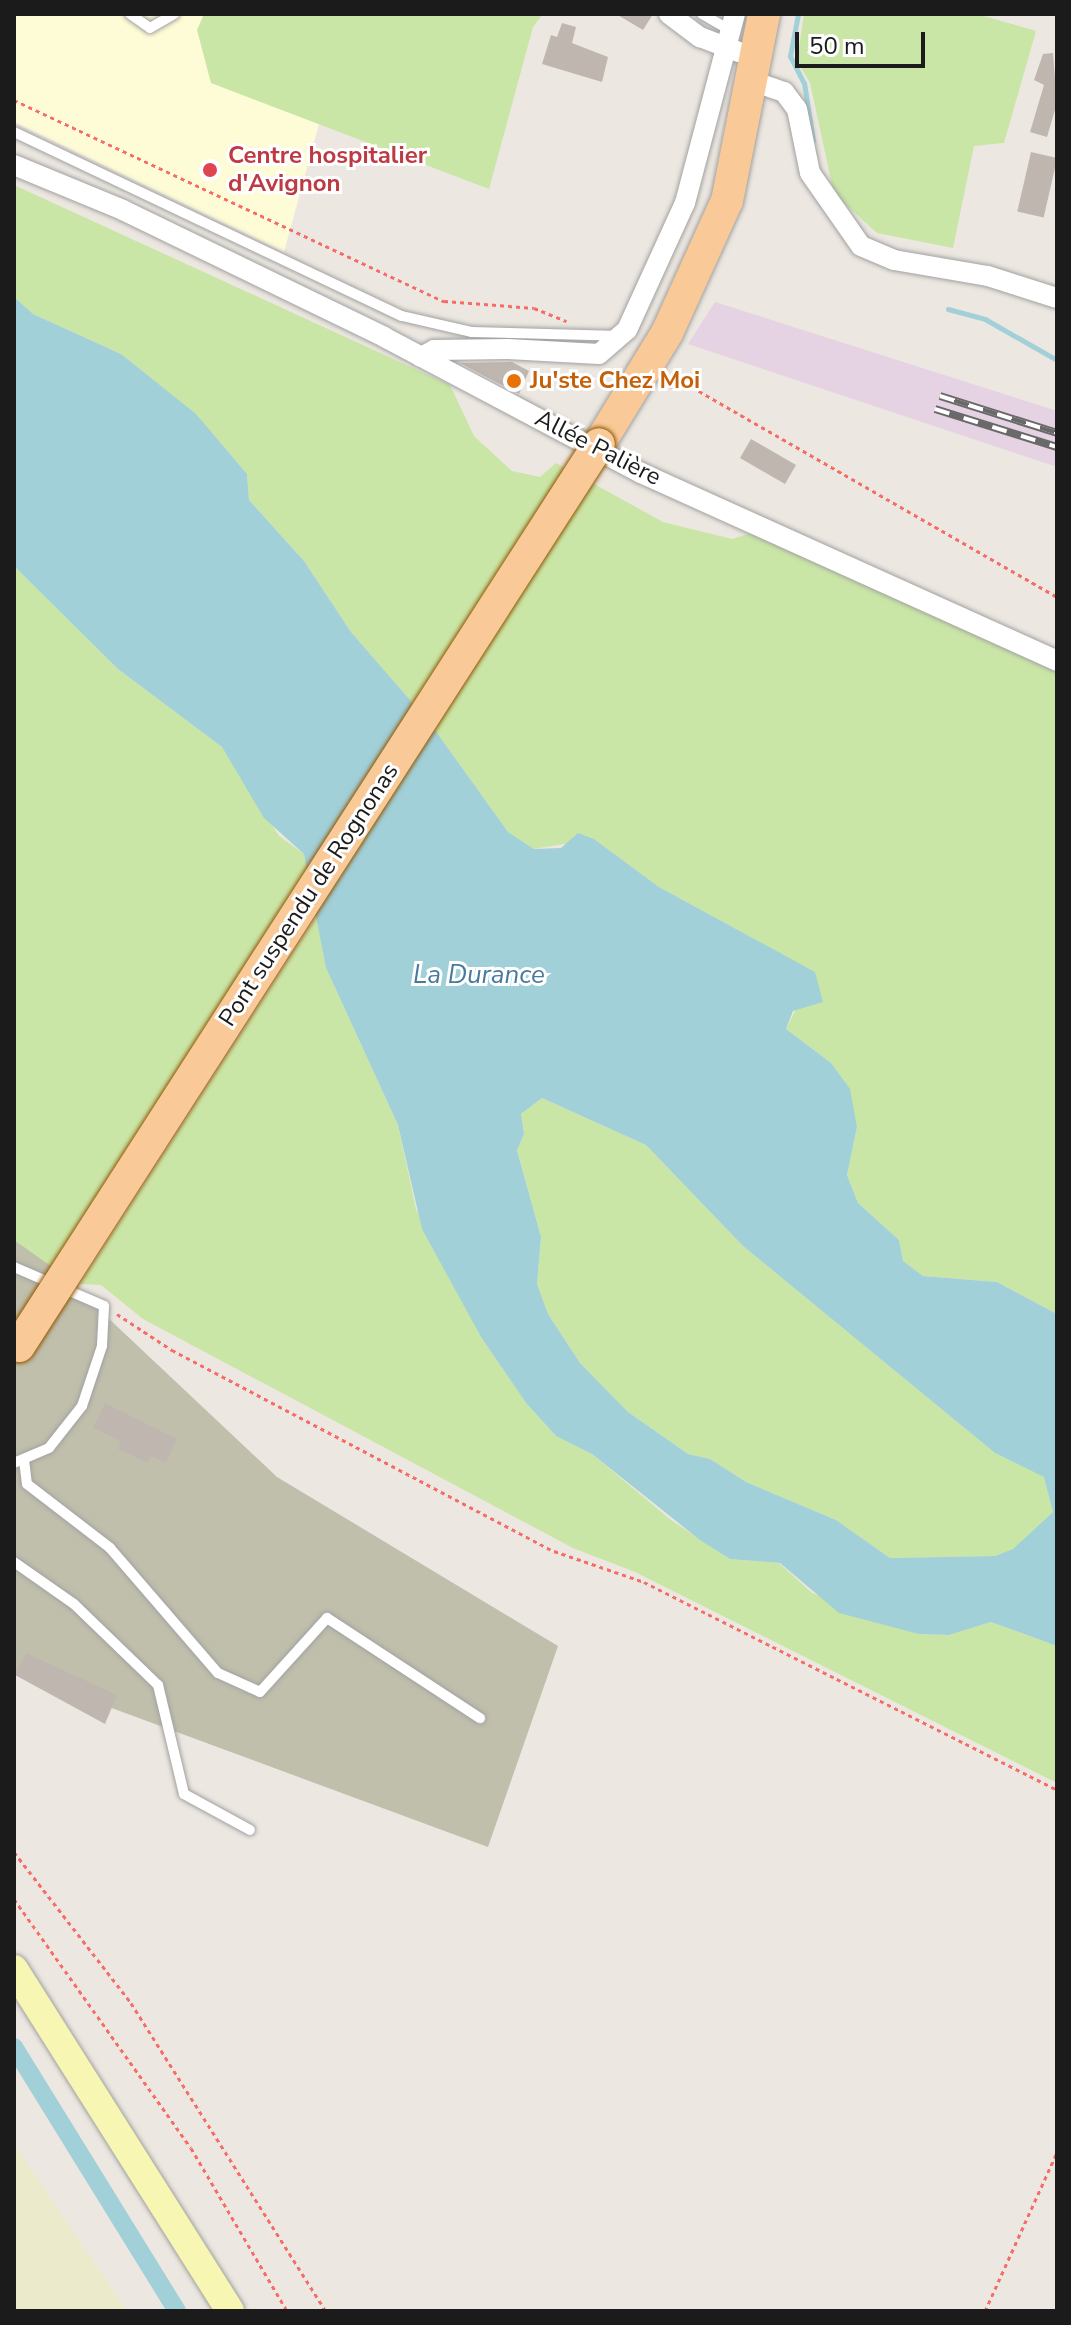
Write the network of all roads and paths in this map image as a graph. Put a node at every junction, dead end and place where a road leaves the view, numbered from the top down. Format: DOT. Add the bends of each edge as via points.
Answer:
graph roads {
  1 [pos="130,14"];
  2 [pos="174,14"];
  3 [pos="669,14"];
  4 [pos="702,14"];
  5 [pos="764,14"];
  6 [pos="731,31"];
  7 [pos="757,70"];
  8 [pos="14,100"];
  9 [pos="14,132"];
  10 [pos="14,165"];
  11 [pos="1057,298"];
  12 [pos="579,331"];
  13 [pos="621,337"];
  14 [pos="421,357"];
  15 [pos="634,386"];
  16 [pos="1057,597"];
  17 [pos="1057,661"];
  18 [pos="14,1267"];
  19 [pos="104,1306"];
  20 [pos="16,1350"];
  21 [pos="17,1460"];
  22 [pos="14,1562"];
  23 [pos="480,1718"];
  24 [pos="1057,1790"];
  25 [pos="250,1830"];
  26 [pos="14,1852"];
  27 [pos="14,1899"];
  28 [pos="14,1969"];
  29 [pos="14,1991"];
  30 [pos="43,2023"];
  31 [pos="1057,2152"];
  32 [pos="230,2311"];
  33 [pos="287,2311"];
  34 [pos="326,2311"];
  35 [pos="985,2311"];
  1 -- 2 [label="lane" via="150,28"];
  3 -- 6 [label="street"];
  4 -- 6 [label="lane"];
  5 -- 7 [label="main road, Pont suspendu de Rognonas"];
  6 -- 7 [label="street"];
  6 -- 13 [label="street" via="685,203"];
  7 -- 11 [label="street" via="797,109 810,173 861,246 894,260 988,276"];
  7 -- 15 [label="main road, Pont suspendu de Rognonas" via="727,201 667,333"];
  8 -- 12 [label="path" via="444,301 534,308"];
  9 -- 12 [label="lane" via="402,316 472,332"];
  10 -- 14 [label="street, Allée Palière" via="123,210"];
  12 -- 13 [label="lane"];
  13 -- 14 [label="street" via="599,354 434,350"];
  14 -- 17 [label="street, Allée Palière" via="641,473"];
  15 -- 16 [label="path" via="692,387"];
  15 -- 20 [label="main road, Pont suspendu de Rognonas, bridge"];
  18 -- 19 [label="lane"];
  19 -- 21 [label="lane" via="102,1346 82,1406 49,1448"];
  19 -- 24 [label="path" via="172,1350 554,1551 644,1582"];
  21 -- 23 [label="lane" via="27,1484 110,1548 218,1673 260,1692 327,1618"];
  22 -- 25 [label="lane" via="74,1604 158,1685 184,1794"];
  26 -- 34 [label="path" via="131,2003"];
  27 -- 33 [label="path" via="191,2148"];
  28 -- 30 [label="main road"];
  29 -- 30 [label="main road"];
  30 -- 32 [label="main road"];
  31 -- 35 [label="path"];
}
